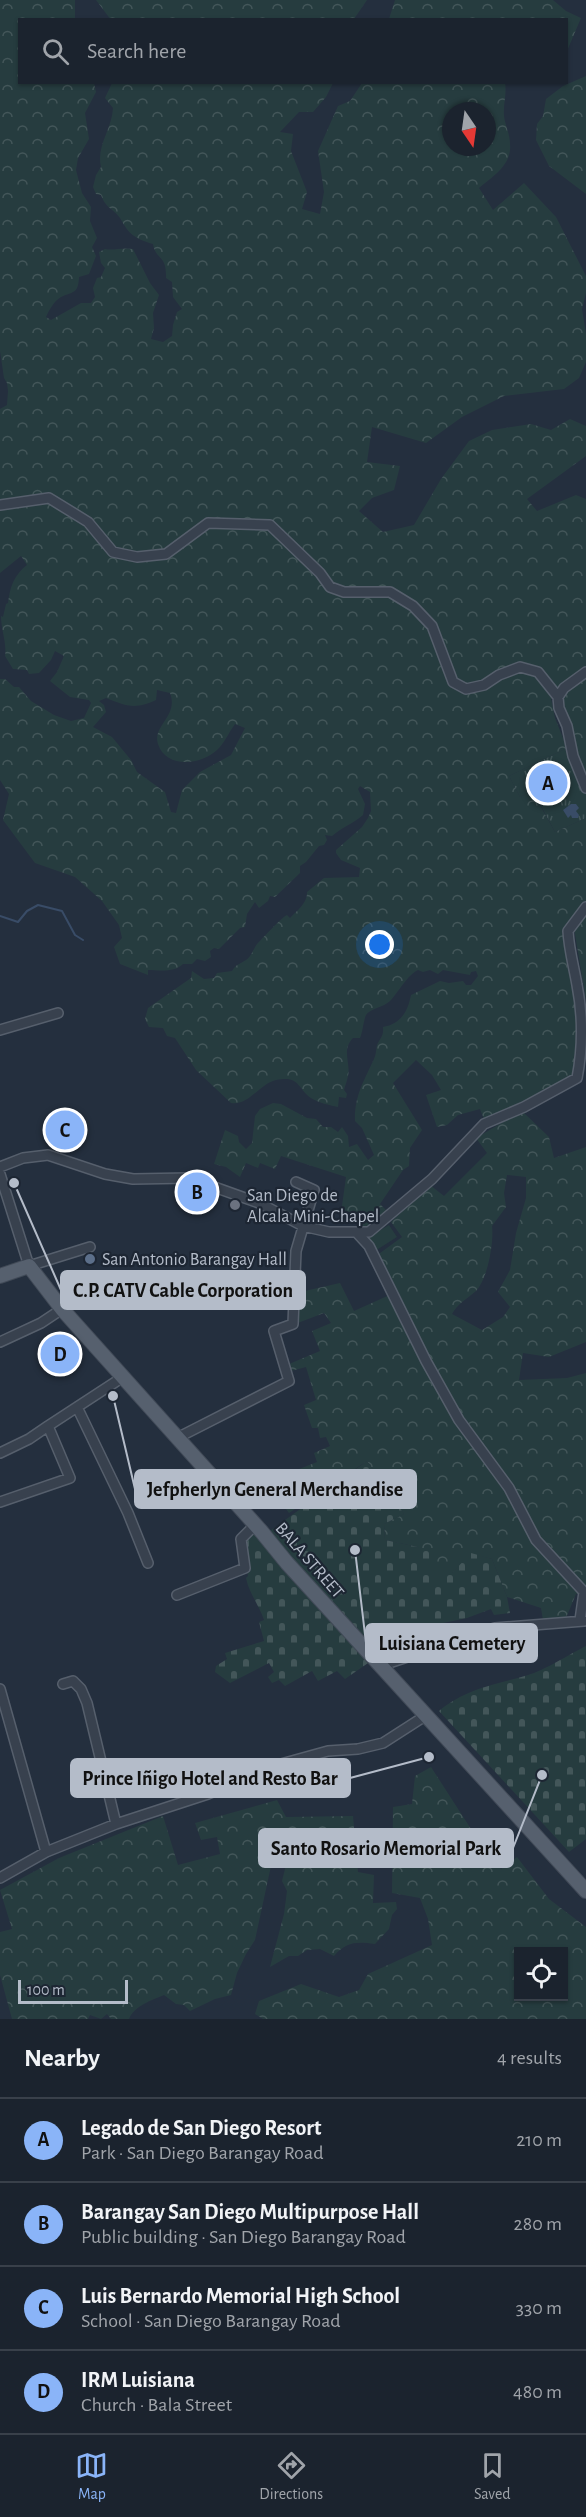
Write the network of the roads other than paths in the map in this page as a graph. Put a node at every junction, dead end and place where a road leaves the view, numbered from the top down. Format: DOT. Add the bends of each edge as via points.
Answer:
graph roads {
  1 [pos="0,505"];
  2 [pos="586,672"];
  3 [pos="558,697"];
  4 [pos="586,788"];
  5 [pos="586,907"];
  6 [pos="58,1013"];
  7 [pos="0,1030"];
  8 [pos="0,1167"];
  9 [pos="0,1174"];
  10 [pos="296,1182"];
  11 [pos="303,1226"];
  12 [pos="357,1233"];
  13 [pos="90,1247"];
  14 [pos="29,1266"];
  15 [pos="0,1276"];
  16 [pos="62,1309"];
  17 [pos="0,1342"];
  18 [pos="123,1377"];
  19 [pos="77,1407"];
  20 [pos="48,1426"];
  21 [pos="177,1438"];
  22 [pos="0,1453"];
  23 [pos="0,1502"];
  24 [pos="255,1525"];
  25 [pos="148,1563"];
  26 [pos="177,1595"];
  27 [pos="583,1621"];
  28 [pos="380,1666"];
  29 [pos="63,1684"];
  30 [pos="0,1689"];
  31 [pos="425,1716"];
  32 [pos="116,1824"];
  33 [pos="46,1852"];
  34 [pos="0,1878"];
  35 [pos="586,1891"];
  1 -- 3 [label="street" via="49,498 88,522 113,552 137,556 166,554 208,523 270,525 330,587 344,592 390,592 413,606 432,626 453,682 466,689 484,685 520,667 538,672"];
  2 -- 3 [label="street"];
  3 -- 4 [label="street" via="573,756"];
  5 -- 12 [label="street" via="568,931 583,1042 577,1078 484,1124 398,1210 369,1232"];
  6 -- 7 [label="street"];
  8 -- 11 [label="street" via="23,1158 48,1155 114,1176 189,1178 259,1203"];
  9 -- 14 [label="street, BALA STREET"];
  10 -- 11 [label="street" via="314,1190"];
  11 -- 12 [label="street"];
  11 -- 21 [label="street" via="297,1251 293,1324 274,1331 289,1381"];
  12 -- 27 [label="street" via="369,1246 459,1420 509,1488 536,1540 584,1592"];
  13 -- 14 [label="street"];
  14 -- 15 [label="main road"];
  14 -- 16 [label="main road, BALA STREET"];
  16 -- 17 [label="street"];
  16 -- 18 [label="main road, BALA STREET"];
  18 -- 19 [label="street"];
  18 -- 21 [label="main road, BALA STREET"];
  19 -- 20 [label="street"];
  19 -- 25 [label="street"];
  20 -- 22 [label="street"];
  20 -- 23 [label="street" via="70,1478"];
  21 -- 24 [label="main road, BALA STREET"];
  24 -- 26 [label="street" via="241,1539 245,1568"];
  24 -- 28 [label="main road, BALA STREET"];
  27 -- 28 [label="street" via="495,1628"];
  28 -- 31 [label="main road, BALA STREET"];
  29 -- 32 [label="street" via="73,1681 87,1703"];
  30 -- 33 [label="street"];
  31 -- 32 [label="street" via="373,1746 328,1751 281,1764 208,1794"];
  31 -- 35 [label="main road, BALA STREET"];
  32 -- 33 [label="street"];
  33 -- 34 [label="street"];
}
